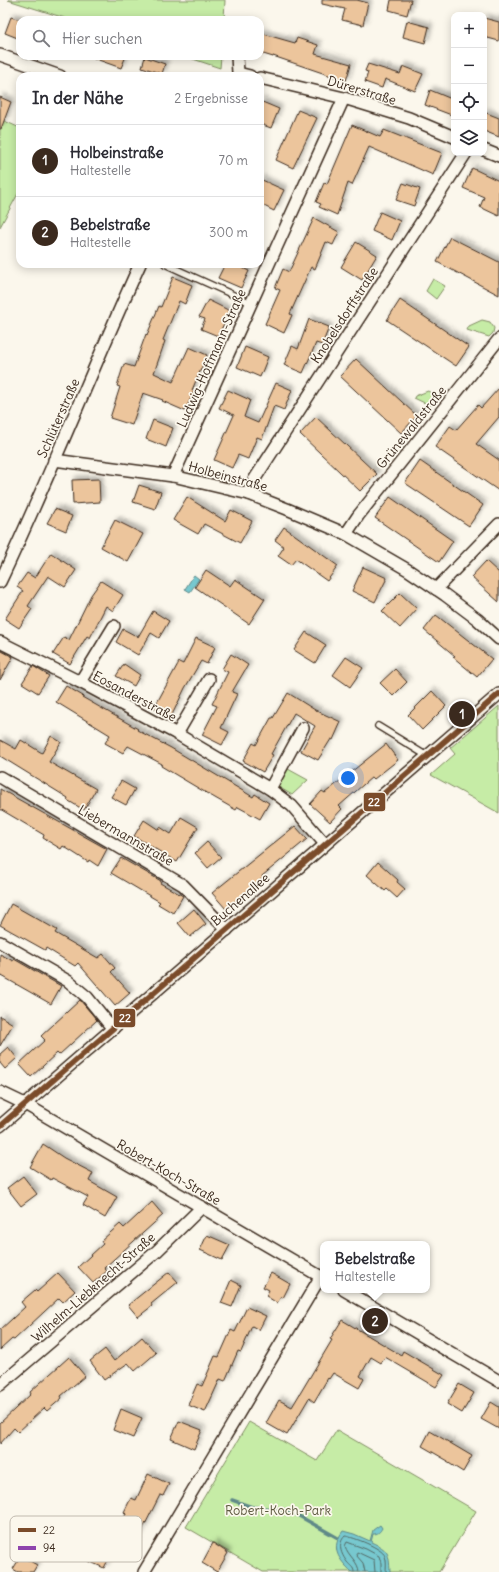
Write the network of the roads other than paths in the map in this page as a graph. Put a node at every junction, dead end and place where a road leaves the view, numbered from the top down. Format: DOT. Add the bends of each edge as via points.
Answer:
graph roads {
  1 [pos="0,55"];
  2 [pos="237,60"];
  3 [pos="49,72"];
  4 [pos="237,72"];
  5 [pos="264,79"];
  6 [pos="344,98"];
  7 [pos="451,136"];
  8 [pos="487,151"];
  9 [pos="464,156"];
  10 [pos="499,156"];
  11 [pos="138,268"];
  12 [pos="174,268"];
  13 [pos="251,303"];
  14 [pos="499,340"];
  15 [pos="54,460"];
  16 [pos="173,476"];
  17 [pos="249,494"];
  18 [pos="499,524"];
  19 [pos="346,534"];
  20 [pos="0,582"];
  21 [pos="436,589"];
  22 [pos="114,626"];
  23 [pos="499,640"];
  24 [pos="0,642"];
  25 [pos="209,679"];
  26 [pos="80,682"];
  27 [pos="499,694"];
  28 [pos="378,726"];
  29 [pos="302,728"];
  30 [pos="177,734"];
  31 [pos="427,756"];
  32 [pos="0,778"];
  33 [pos="270,789"];
  34 [pos="325,844"];
  35 [pos="227,930"];
  36 [pos="0,942"];
  37 [pos="113,1029"];
  38 [pos="0,1092"];
  39 [pos="25,1104"];
  40 [pos="0,1126"];
  41 [pos="202,1207"];
  42 [pos="320,1276"];
  43 [pos="320,1280"];
  44 [pos="349,1293"];
  45 [pos="499,1381"];
  46 [pos="0,1385"];
  47 [pos="144,1572"];
  1 -- 3 [label="street"];
  2 -- 4 [label="street"];
  5 -- 6 [label="street, Dürerstraße"];
  6 -- 7 [label="street, Dürerstraße" via="409,118"];
  6 -- 13 [label="street, Ludwig-Hoffmann-Straße"];
  8 -- 10 [label="street"];
  9 -- 17 [label="street, Knobelsdorffstraße" via="258,474"];
  11 -- 15 [label="street, Schlüterstraße"];
  12 -- 13 [label="lane"];
  13 -- 16 [label="street, Ludwig-Hoffmann-Straße"];
  14 -- 19 [label="street, Grünewaldstraße"];
  15 -- 16 [label="street, Holbeinstraße"];
  15 -- 20 [label="street, Schlüterstraße"];
  16 -- 17 [label="street, Holbeinstraße"];
  17 -- 19 [label="street, Holbeinstraße"];
  18 -- 21 [label="street"];
  19 -- 21 [label="street, Holbeinstraße"];
  21 -- 23 [label="street, Holbeinstraße"];
  22 -- 26 [label="street, Eosanderstraße"];
  24 -- 26 [label="street, Eosanderstraße"];
  25 -- 30 [label="street, Eosanderstraße"];
  26 -- 30 [label="street, Eosanderstraße"];
  27 -- 31 [label="street, Buchenallee"];
  28 -- 31 [label="lane"];
  29 -- 33 [label="street"];
  30 -- 33 [label="street, Eosanderstraße"];
  31 -- 34 [label="street, Buchenallee"];
  32 -- 35 [label="street, Liebermannstraße" via="184,885"];
  33 -- 34 [label="street, Eosanderstraße" via="292,806"];
  34 -- 35 [label="street, Buchenallee"];
  35 -- 37 [label="street, Buchenallee"];
  36 -- 37 [label="street" via="68,981 87,997"];
  37 -- 39 [label="street, Buchenallee"];
  38 -- 39 [label="street, Robert-Koch-Straße"];
  39 -- 40 [label="street, Buchenallee"];
  39 -- 41 [label="street, Robert-Koch-Straße"];
  41 -- 42 [label="street, Robert-Koch-Straße"];
  41 -- 46 [label="street, Wilhelm-Liebknecht-Straße" via="157,1251"];
  43 -- 47 [label="street"];
  44 -- 45 [label="street"];
}
